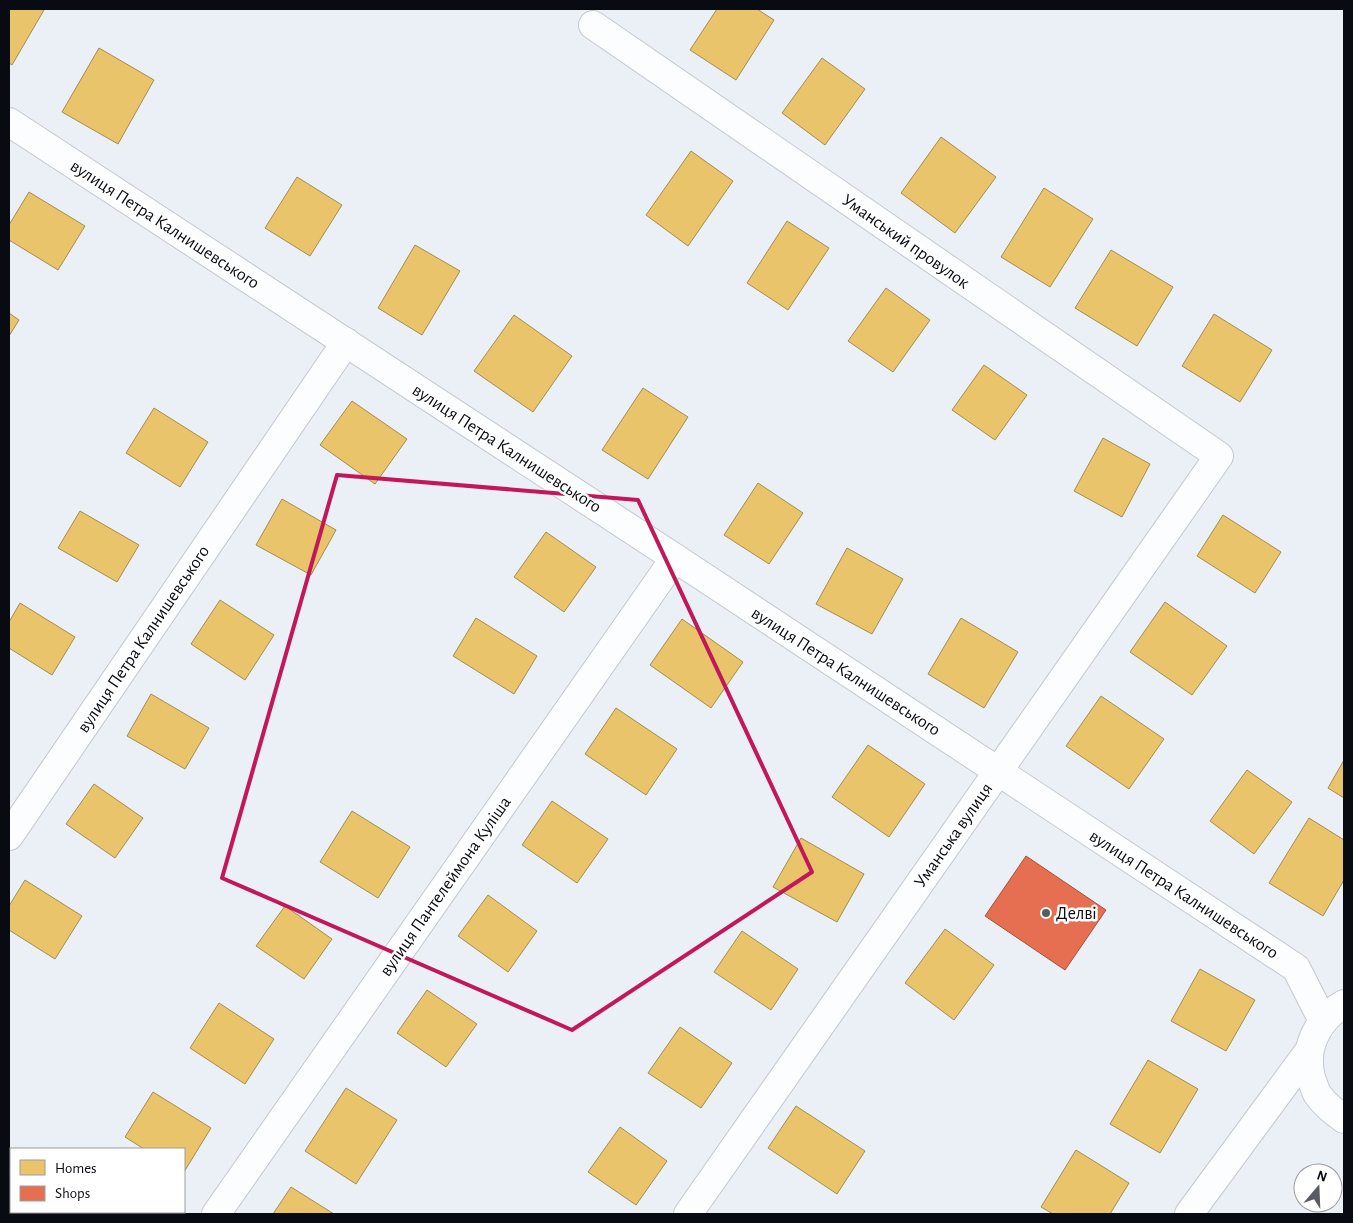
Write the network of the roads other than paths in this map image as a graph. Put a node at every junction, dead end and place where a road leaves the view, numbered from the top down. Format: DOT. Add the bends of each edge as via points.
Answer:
graph roads {
  1 [pos="593,25"];
  2 [pos="12,131"];
  3 [pos="346,342"];
  4 [pos="1219,456"];
  5 [pos="675,558"];
  6 [pos="998,771"];
  7 [pos="9,836"];
  8 [pos="1344,1003"];
  9 [pos="1322,1021"];
  10 [pos="1309,1051"];
  11 [pos="1344,1119"];
  12 [pos="216,1214"];
  13 [pos="688,1214"];
  14 [pos="1189,1214"];
  1 -- 4 [label="street, Уманський провулок"];
  2 -- 3 [label="street, вулиця Петра Калнишевського"];
  3 -- 5 [label="street, вулиця Петра Калнишевського"];
  3 -- 7 [label="street, вулиця Петра Калнишевського"];
  4 -- 6 [label="street, Уманська вулиця"];
  5 -- 6 [label="street, вулиця Петра Калнишевського"];
  5 -- 12 [label="street, вулиця Пантелеймона Куліша"];
  6 -- 9 [label="street, вулиця Петра Калнишевського" via="1296,968"];
  6 -- 13 [label="street, Уманська вулиця"];
  8 -- 9 [label="street"];
  9 -- 10 [label="street"];
  10 -- 11 [label="street" via="1310,1073 1317,1094"];
  10 -- 14 [label="street"];
}
